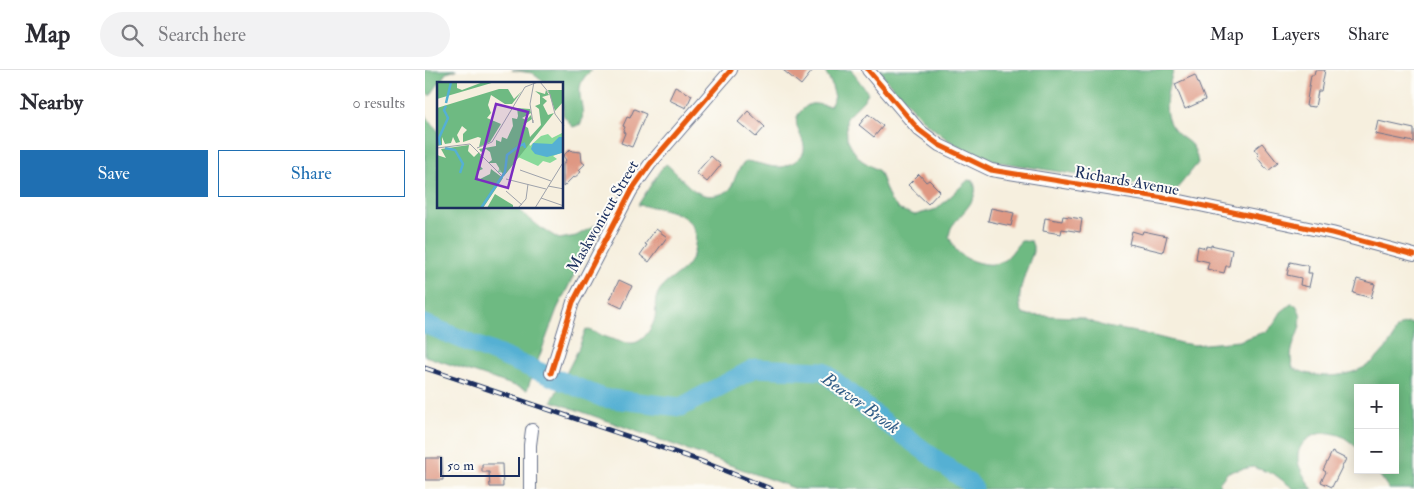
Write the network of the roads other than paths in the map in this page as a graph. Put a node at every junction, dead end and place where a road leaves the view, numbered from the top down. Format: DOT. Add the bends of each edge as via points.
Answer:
graph roads {
  1 [pos="731,70"];
  2 [pos="868,70"];
  3 [pos="1414,255"];
  4 [pos="551,373"];
  5 [pos="533,430"];
  6 [pos="530,489"];
  1 -- 4 [label="street, Maskwonicut Street" via="649,164 631,191 576,294"];
  2 -- 3 [label="street, Richards Avenue" via="919,130 939,145 991,170 1176,200 1332,233"];
  5 -- 6 [label="street"];
}
